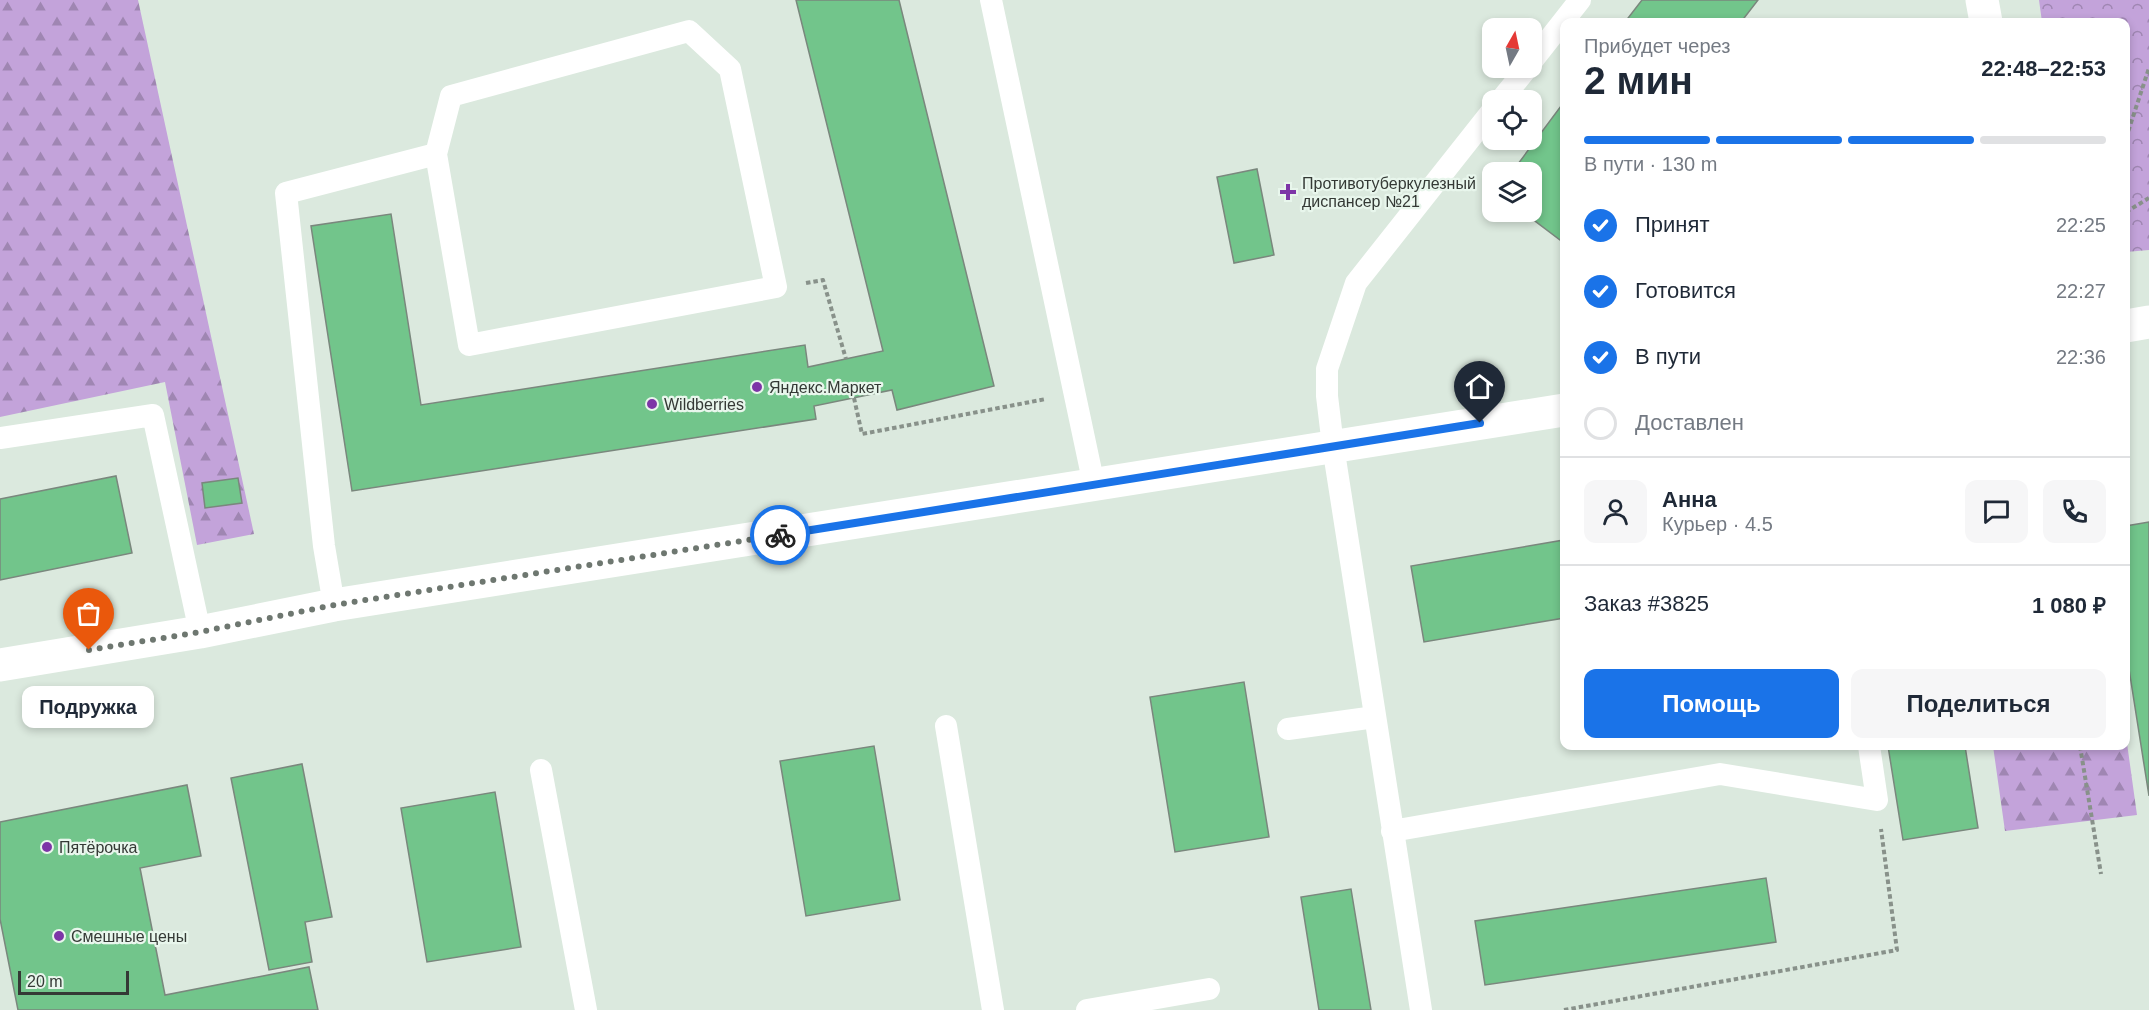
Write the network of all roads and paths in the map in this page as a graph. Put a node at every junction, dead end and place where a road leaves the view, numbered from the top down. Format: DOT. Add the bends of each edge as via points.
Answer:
graph roads {
  1 [pos="991,0"];
  2 [pos="1580,0"];
  3 [pos="1982,0"];
  4 [pos="1566,18"];
  5 [pos="1985,18"];
  6 [pos="1560,26"];
  7 [pos="1542,49"];
  8 [pos="2149,68"];
  9 [pos="1519,78"];
  10 [pos="1508,90"];
  11 [pos="1482,124"];
  12 [pos="2130,126"];
  13 [pos="436,154"];
  14 [pos="2149,198"];
  15 [pos="2130,210"];
  16 [pos="776,287"];
  17 [pos="2149,322"];
  18 [pos="2130,325"];
  19 [pos="846,359"];
  20 [pos="1075,394"];
  21 [pos="854,398"];
  22 [pos="1560,411"];
  23 [pos="0,438"];
  24 [pos="1333,446"];
  25 [pos="1094,485"];
  26 [pos="334,605"];
  27 [pos="200,632"];
  28 [pos="0,664"];
  29 [pos="1375,717"];
  30 [pos="946,726"];
  31 [pos="1288,729"];
  32 [pos="1870,750"];
  33 [pos="2081,750"];
  34 [pos="541,770"];
  35 [pos="1877,800"];
  36 [pos="1392,831"];
  37 [pos="2101,874"];
  38 [pos="1209,989"];
  39 [pos="586,1010"];
  40 [pos="993,1010"];
  41 [pos="1087,1010"];
  42 [pos="1421,1010"];
  43 [pos="1564,1010"];
  1 -- 20 [label="lane"];
  2 -- 4 [label="lane"];
  3 -- 5 [label="street"];
  6 -- 7 [label="lane"];
  8 -- 12 [label="path"];
  9 -- 10 [label="lane"];
  11 -- 24 [label="lane" via="1356,283 1327,369"];
  13 -- 16 [label="lane" via="469,345"];
  13 -- 16 [label="lane" via="451,96 689,31 730,69"];
  13 -- 26 [label="lane" via="286,193 324,546"];
  14 -- 15 [label="path"];
  16 -- 19 [label="path" via="823,280"];
  17 -- 18 [label="street"];
  20 -- 21 [label="path" via="862,434"];
  20 -- 25 [label="lane"];
  22 -- 24 [label="street"];
  23 -- 27 [label="lane" via="153,415"];
  24 -- 25 [label="street"];
  24 -- 29 [label="lane"];
  25 -- 26 [label="street"];
  26 -- 27 [label="street"];
  27 -- 28 [label="street"];
  29 -- 31 [label="lane"];
  29 -- 36 [label="lane"];
  30 -- 40 [label="lane"];
  32 -- 35 [label="lane"];
  33 -- 37 [label="path"];
  34 -- 39 [label="lane"];
  35 -- 36 [label="lane" via="1720,774"];
  35 -- 43 [label="path" via="1897,950"];
  36 -- 42 [label="lane"];
  38 -- 41 [label="lane"];
}
